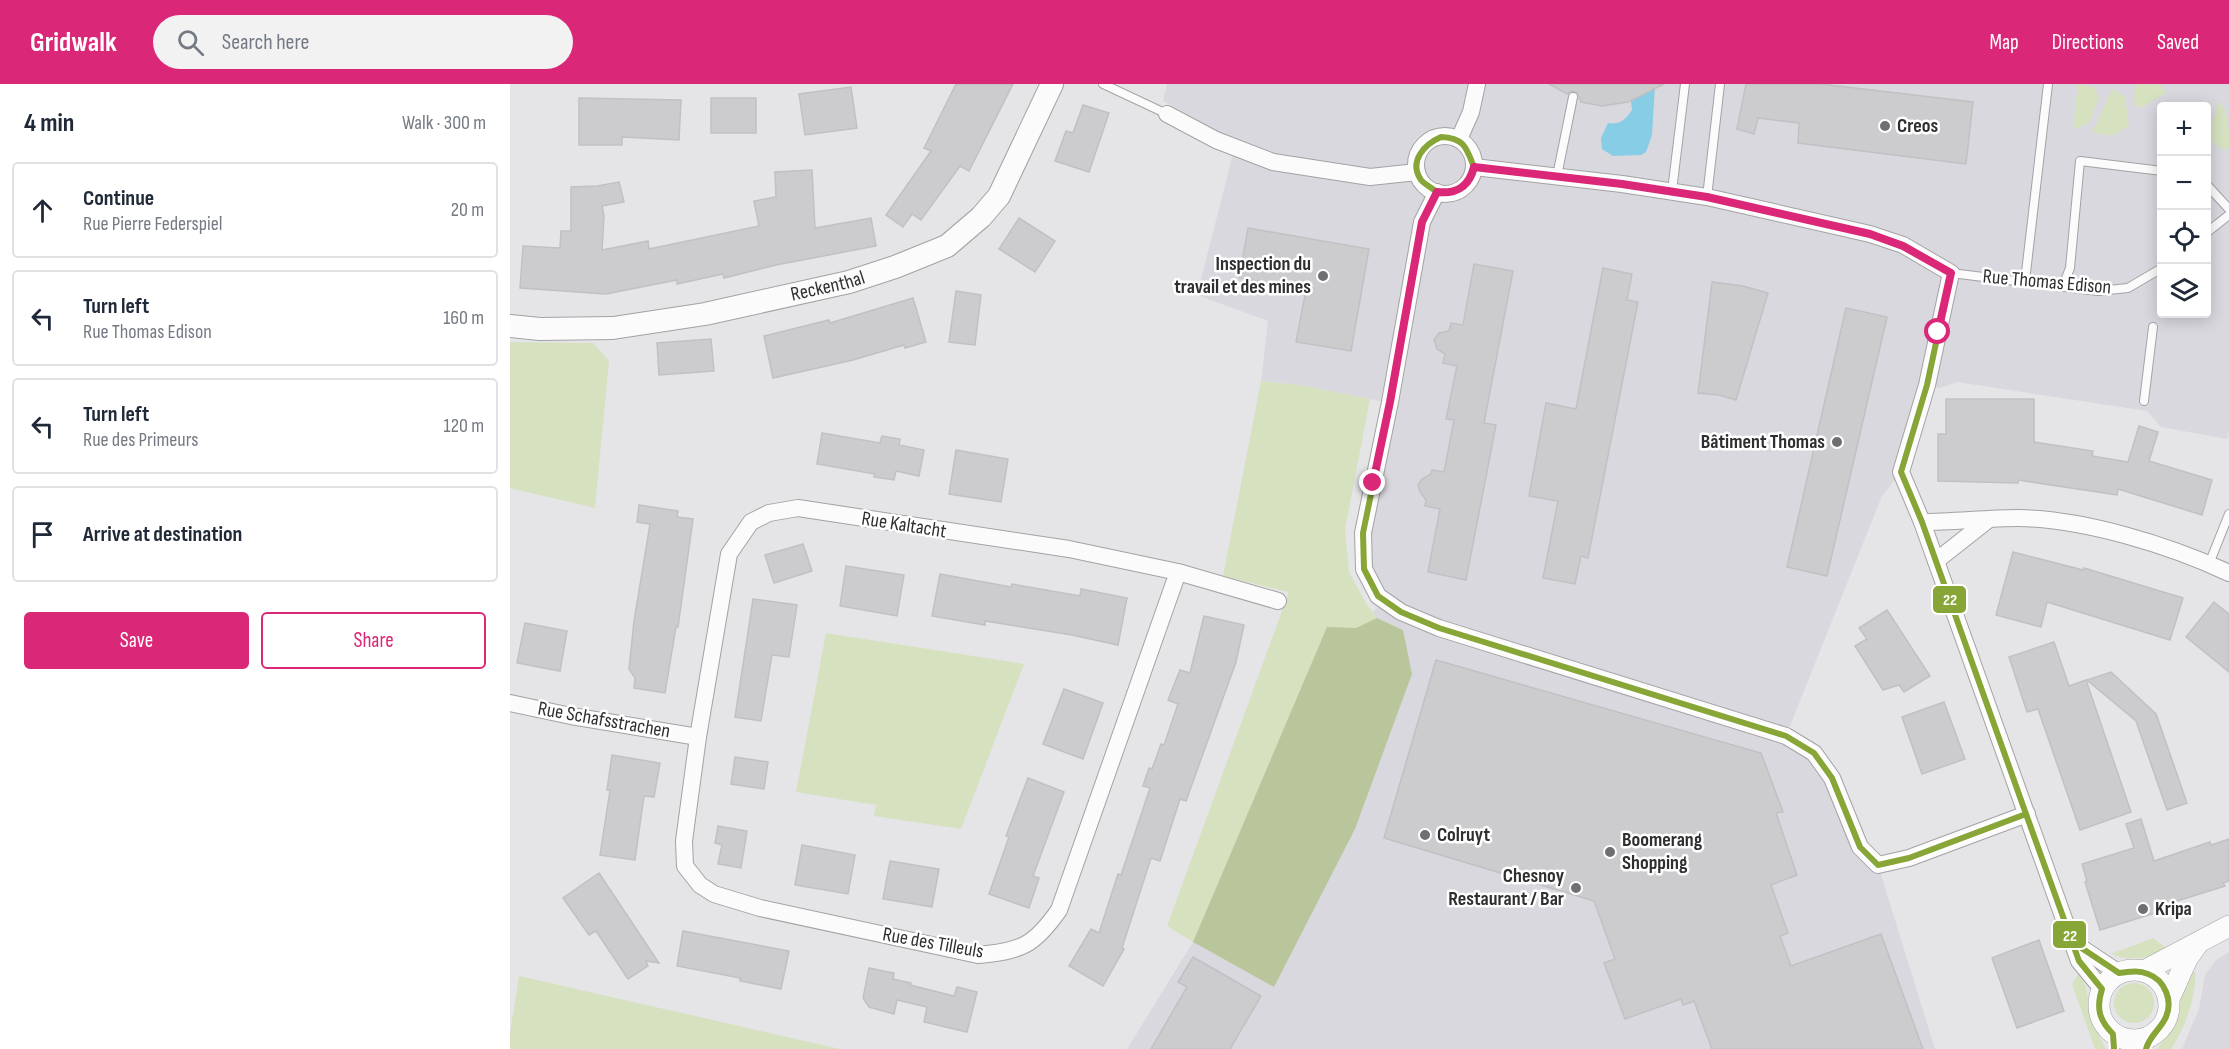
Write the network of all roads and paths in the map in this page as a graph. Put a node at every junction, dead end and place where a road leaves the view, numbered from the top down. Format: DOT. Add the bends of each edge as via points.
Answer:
graph roads {
  1 [pos="1052,84"];
  2 [pos="1103,84"];
  3 [pos="1477,84"];
  4 [pos="1684,84"];
  5 [pos="1720,84"];
  6 [pos="2049,84"];
  7 [pos="1573,97"];
  8 [pos="1167,114"];
  9 [pos="1459,140"];
  10 [pos="1474,167"];
  11 [pos="2157,170"];
  12 [pos="1417,172"];
  13 [pos="1557,176"];
  14 [pos="2211,189"];
  15 [pos="1672,191"];
  16 [pos="1437,192"];
  17 [pos="1707,197"];
  18 [pos="2229,209"];
  19 [pos="2229,215"];
  20 [pos="2211,228"];
  21 [pos="2157,271"];
  22 [pos="1951,273"];
  23 [pos="2025,281"];
  24 [pos="2063,286"];
  25 [pos="510,326"];
  26 [pos="2153,327"];
  27 [pos="2144,401"];
  28 [pos="2229,514"];
  29 [pos="1989,520"];
  30 [pos="1922,522"];
  31 [pos="1936,561"];
  32 [pos="2209,564"];
  33 [pos="1178,572"];
  34 [pos="2229,573"];
  35 [pos="1278,601"];
  36 [pos="510,703"];
  37 [pos="698,737"];
  38 [pos="2027,814"];
  39 [pos="2229,926"];
  40 [pos="2202,939"];
  41 [pos="2071,941"];
  42 [pos="2144,971"];
  43 [pos="2119,973"];
  44 [pos="2102,989"];
  45 [pos="2169,999"];
  46 [pos="2114,1042"];
  47 [pos="2148,1043"];
  1 -- 25 [label="main road, Reckenthal" via="999,195 981,218 947,246 849,282 705,314 613,328"];
  2 -- 8 [label="lane"];
  3 -- 9 [label="street"];
  4 -- 15 [label="lane"];
  5 -- 17 [label="lane"];
  6 -- 23 [label="lane"];
  7 -- 13 [label="lane"];
  8 -- 12 [label="street" via="1216,140 1273,162 1370,177"];
  9 -- 10 [label="street" via="1471,153"];
  9 -- 12 [label="street" via="1442,136 1425,143 1416,161"];
  10 -- 13 [label="street, Rue Thomas Edison"];
  10 -- 16 [label="street" via="1472,177 1459,190 1449,194"];
  11 -- 24 [label="lane" via="2080,161 2070,268"];
  12 -- 16 [label="street" via="1421,181"];
  13 -- 15 [label="street, Rue Thomas Edison"];
  14 -- 18 [label="lane"];
  15 -- 17 [label="street, Rue Thomas Edison"];
  16 -- 38 [label="street" via="1422,222 1363,533 1364,569 1378,596 1401,612 1439,628 1786,736 1814,753 1832,778 1860,847 1878,865 1909,858"];
  17 -- 22 [label="street, Rue Thomas Edison" via="1870,234 1903,246"];
  19 -- 20 [label="lane"];
  21 -- 24 [label="lane, Rue Thomas Edison" via="2128,288 2098,291"];
  22 -- 23 [label="lane, Rue Thomas Edison"];
  22 -- 30 [label="street" via="1927,385 1901,472"];
  23 -- 24 [label="lane, Rue Thomas Edison"];
  26 -- 27 [label="lane"];
  28 -- 32 [label="lane"];
  29 -- 30 [label="street"];
  29 -- 31 [label="street"];
  29 -- 32 [label="street" via="2019,518 2098,529"];
  30 -- 31 [label="street"];
  31 -- 38 [label="street"];
  32 -- 34 [label="street"];
  33 -- 35 [label="street, Rue Kaltacht"];
  33 -- 37 [label="street, Rue Kaltacht" via="1069,549 798,508 769,513 751,522 729,554"];
  33 -- 37 [label="street, Rue des Tilleuls" via="1059,910 1046,930 1010,952 978,956 760,908 714,894 700,885 685,866 684,841"];
  36 -- 37 [label="street, Rue Schafsstrachen"];
  38 -- 41 [label="street"];
  39 -- 40 [label="street"];
  40 -- 42 [label="street"];
  40 -- 45 [label="street" via="2187,958"];
  41 -- 43 [label="street"];
  41 -- 44 [label="street" via="2079,961"];
  42 -- 43 [label="street" via="2131,969"];
  42 -- 45 [label="street" via="2160,982"];
  43 -- 44 [label="street"];
  44 -- 46 [label="street" via="2099,1014"];
  45 -- 47 [label="street" via="2165,1021"];
  46 -- 47 [label="street"];
}
